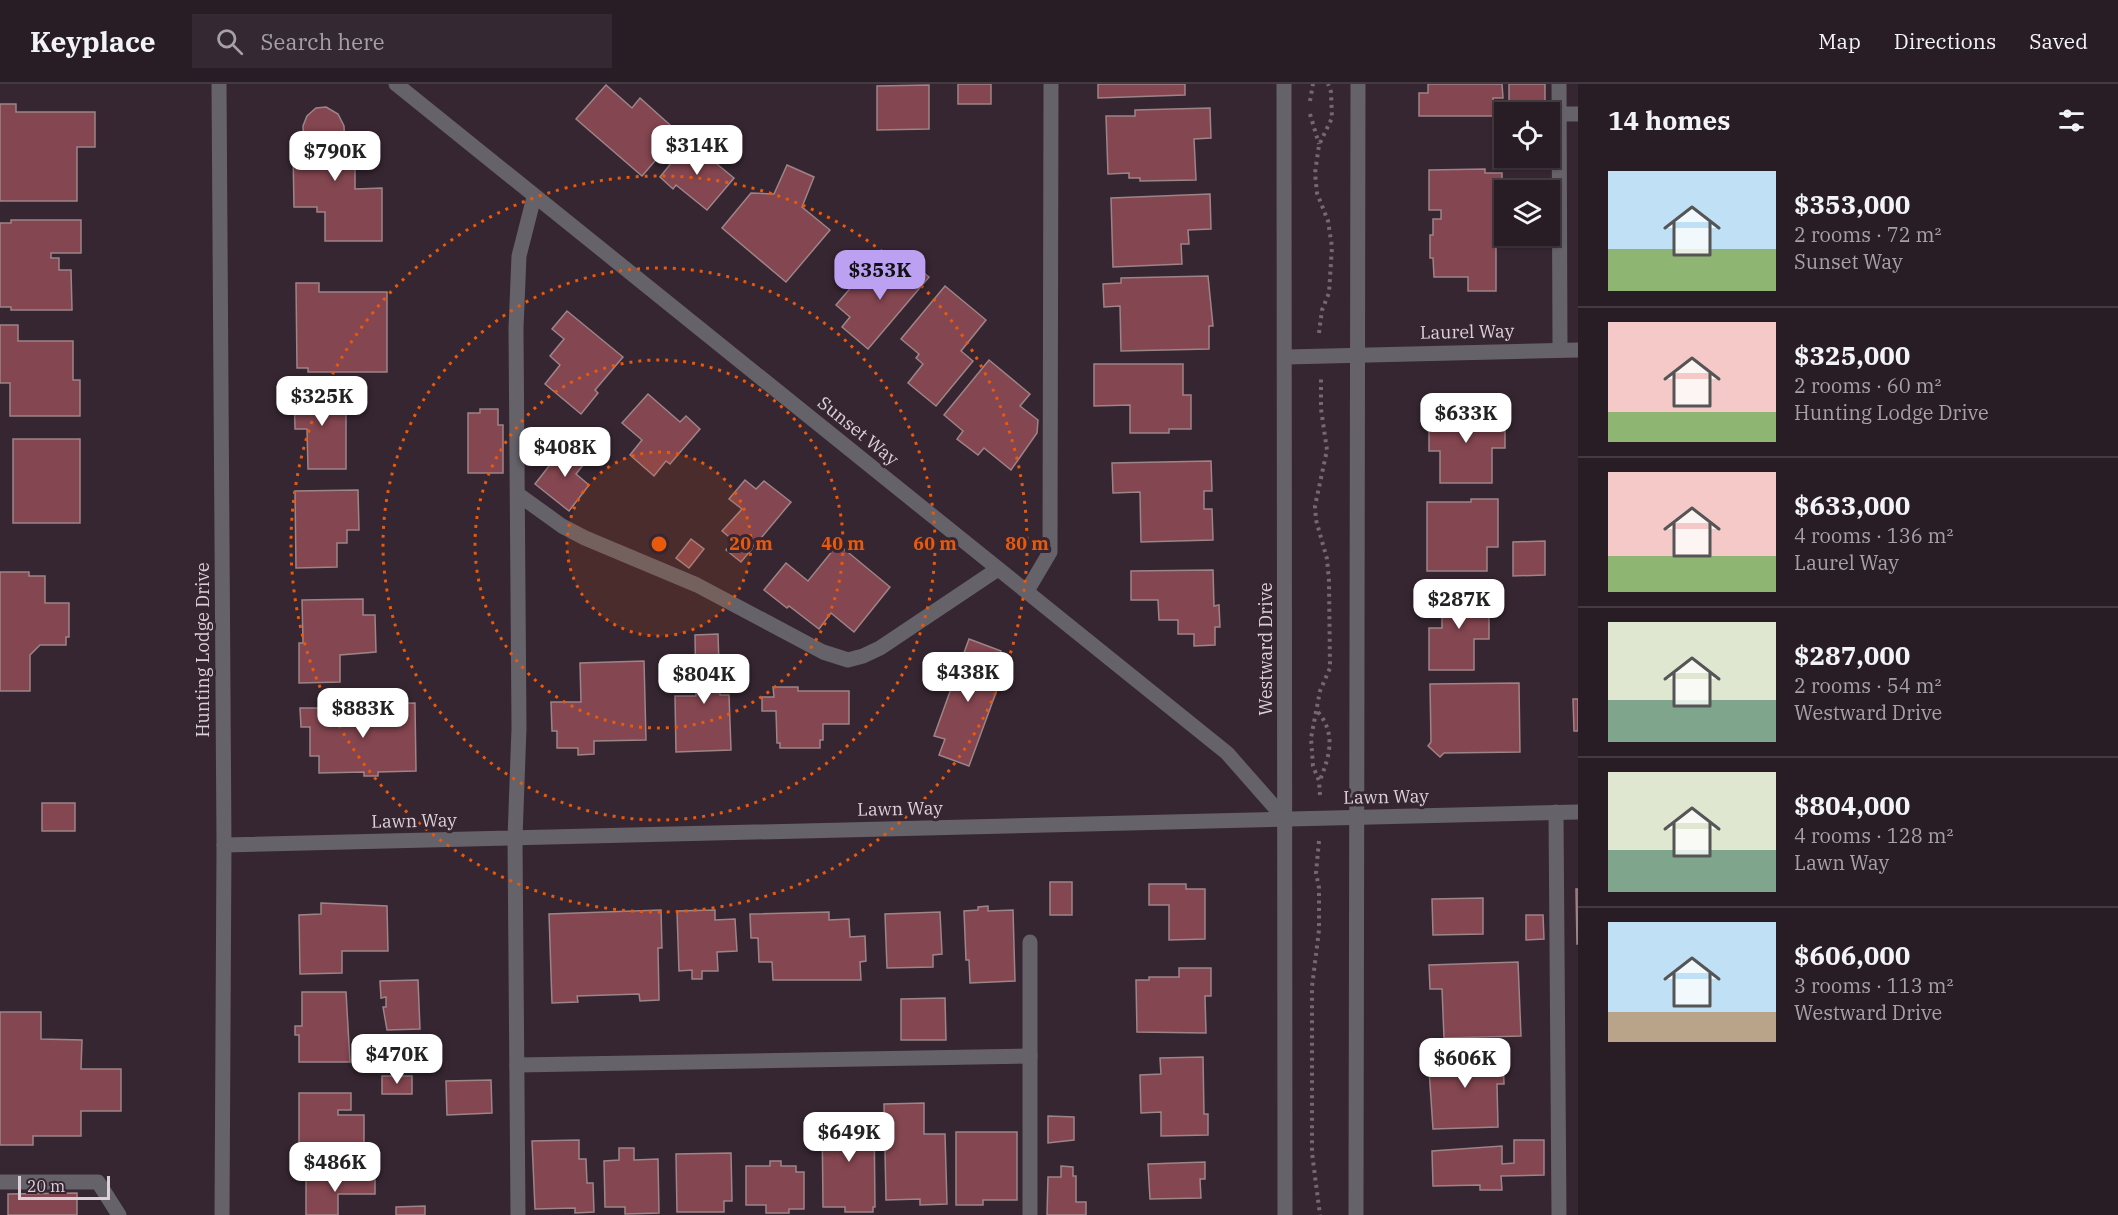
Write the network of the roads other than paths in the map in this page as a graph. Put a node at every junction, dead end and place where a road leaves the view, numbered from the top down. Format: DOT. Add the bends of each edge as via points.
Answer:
graph roads {
  1 [pos="219,84"];
  2 [pos="396,84"];
  3 [pos="1051,84"];
  4 [pos="1284,84"];
  5 [pos="1358,84"];
  6 [pos="1559,84"];
  7 [pos="1559,102"];
  8 [pos="1560,114"];
  9 [pos="1578,114"];
  10 [pos="1559,168"];
  11 [pos="534,197"];
  12 [pos="1560,350"];
  13 [pos="1578,350"];
  14 [pos="1358,354"];
  15 [pos="1286,357"];
  16 [pos="519,495"];
  17 [pos="998,569"];
  18 [pos="1027,591"];
  19 [pos="1556,812"];
  20 [pos="1578,812"];
  21 [pos="1355,817"];
  22 [pos="1285,819"];
  23 [pos="515,838"];
  24 [pos="224,845"];
  25 [pos="1030,942"];
  26 [pos="1030,1056"];
  27 [pos="517,1065"];
  28 [pos="0,1182"];
  29 [pos="120,1215"];
  30 [pos="222,1215"];
  31 [pos="518,1215"];
  32 [pos="1030,1215"];
  33 [pos="1285,1215"];
  34 [pos="1356,1215"];
  35 [pos="1559,1215"];
  1 -- 24 [label="street, Hunting Lodge Drive"];
  2 -- 11 [label="street, Sunset Way"];
  3 -- 18 [label="street" via="1050,552"];
  4 -- 15 [label="street, Westward Drive"];
  5 -- 14 [label="street"];
  6 -- 7 [label="street"];
  8 -- 9 [label="street"];
  10 -- 12 [label="street"];
  11 -- 16 [label="street" via="519,256"];
  11 -- 17 [label="street, Sunset Way"];
  12 -- 13 [label="street, Laurel Way"];
  12 -- 14 [label="street, Laurel Way"];
  14 -- 15 [label="street, Laurel Way"];
  14 -- 21 [label="street"];
  15 -- 22 [label="street, Westward Drive"];
  16 -- 17 [label="street" via="585,538 697,585 823,652 848,660 880,648"];
  16 -- 23 [label="street"];
  17 -- 18 [label="street, Sunset Way"];
  18 -- 22 [label="street, Sunset Way" via="1227,753"];
  19 -- 20 [label="street, Lawn Way"];
  19 -- 21 [label="street, Lawn Way"];
  19 -- 35 [label="street"];
  21 -- 22 [label="street, Lawn Way"];
  21 -- 34 [label="street"];
  22 -- 23 [label="street, Lawn Way"];
  22 -- 33 [label="street, Westward Drive"];
  23 -- 24 [label="street, Lawn Way"];
  23 -- 27 [label="street"];
  24 -- 30 [label="street, Hunting Lodge Drive"];
  25 -- 26 [label="street"];
  26 -- 27 [label="street"];
  26 -- 32 [label="street"];
  27 -- 31 [label="street"];
  28 -- 29 [label="street" via="98,1182"];
}
